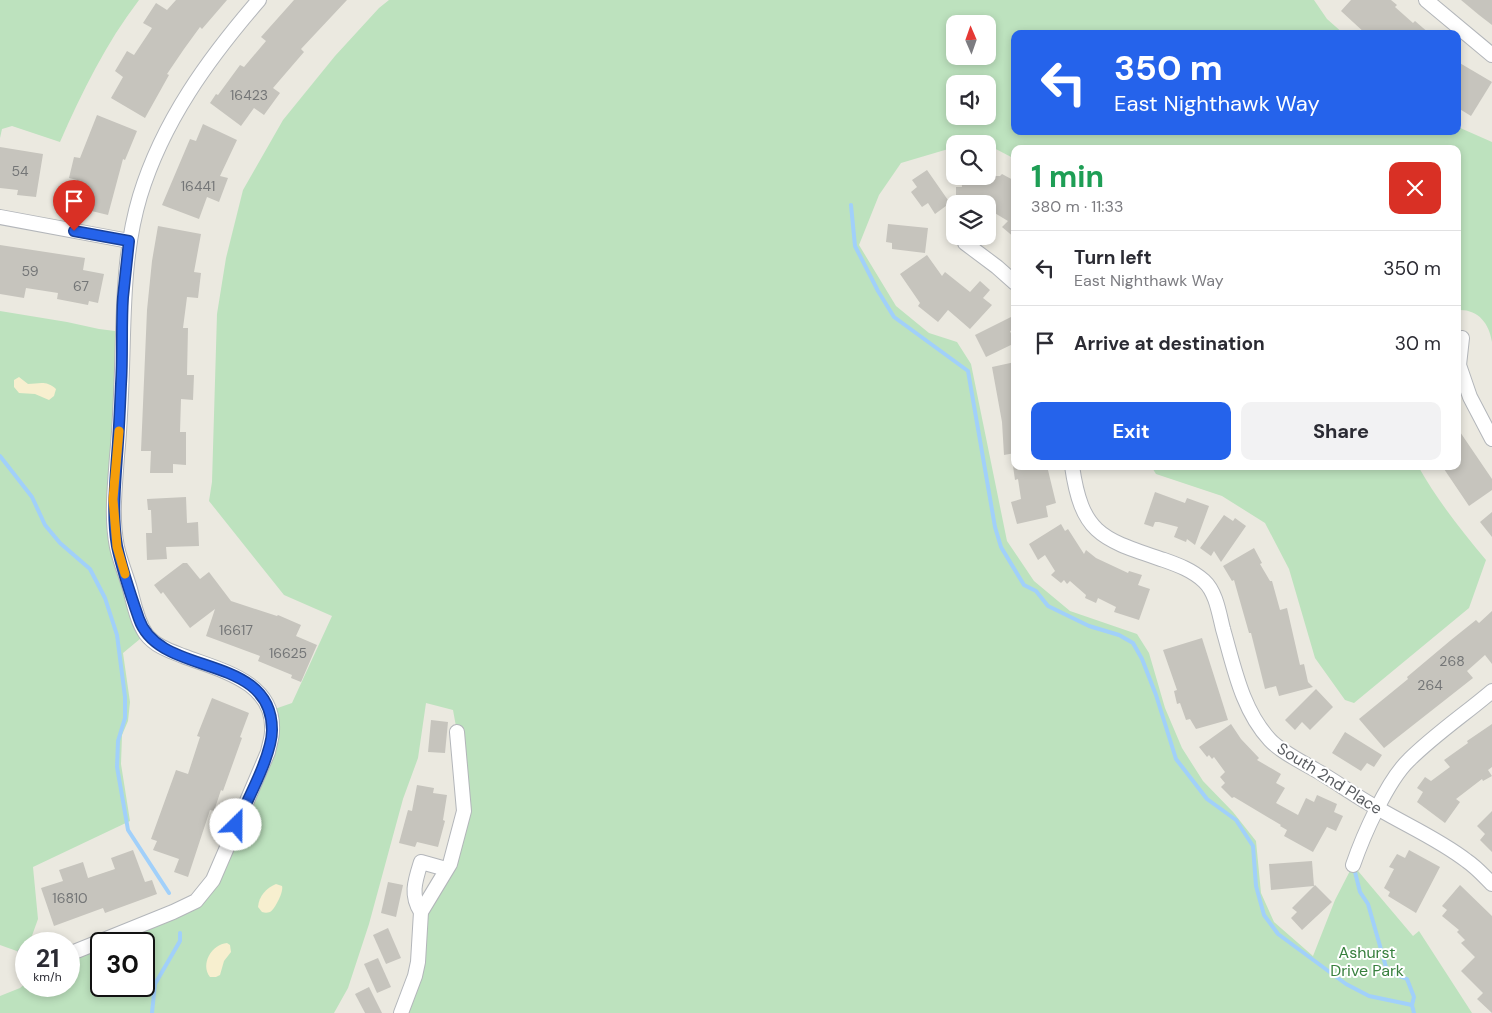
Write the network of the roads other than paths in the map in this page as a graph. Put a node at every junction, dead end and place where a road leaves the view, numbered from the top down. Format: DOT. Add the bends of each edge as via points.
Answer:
graph roads {
  1 [pos="259,0"];
  2 [pos="1426,0"];
  3 [pos="1492,55"];
  4 [pos="0,217"];
  5 [pos="129,241"];
  6 [pos="968,245"];
  7 [pos="1011,279"];
  8 [pos="1462,338"];
  9 [pos="1461,347"];
  10 [pos="1461,371"];
  11 [pos="1492,439"];
  12 [pos="1073,470"];
  13 [pos="1492,691"];
  14 [pos="457,732"];
  15 [pos="1378,809"];
  16 [pos="1353,866"];
  17 [pos="446,870"];
  18 [pos="1492,884"];
  19 [pos="421,912"];
  20 [pos="80,950"];
  21 [pos="401,1013"];
  1 -- 5 [label="street" via="184,97 144,187"];
  2 -- 3 [label="street"];
  4 -- 5 [label="street"];
  5 -- 20 [label="street" via="113,499 117,547 146,634 168,650 250,684 262,696 272,730 268,752 213,880 196,901"];
  6 -- 7 [label="street"];
  8 -- 9 [label="street"];
  10 -- 11 [label="street" via="1470,398"];
  12 -- 15 [label="street, South 2nd Place" via="1082,511 1092,526 1124,546 1179,565 1206,583 1214,597 1240,688 1271,741"];
  13 -- 15 [label="street" via="1408,761 1394,778"];
  14 -- 17 [label="street" via="464,811"];
  15 -- 16 [label="street"];
  15 -- 18 [label="street, South 2nd Place" via="1468,861"];
  17 -- 19 [label="street"];
  17 -- 19 [label="street" via="421,862 414,885 415,903"];
  19 -- 21 [label="street" via="418,962"];
}
